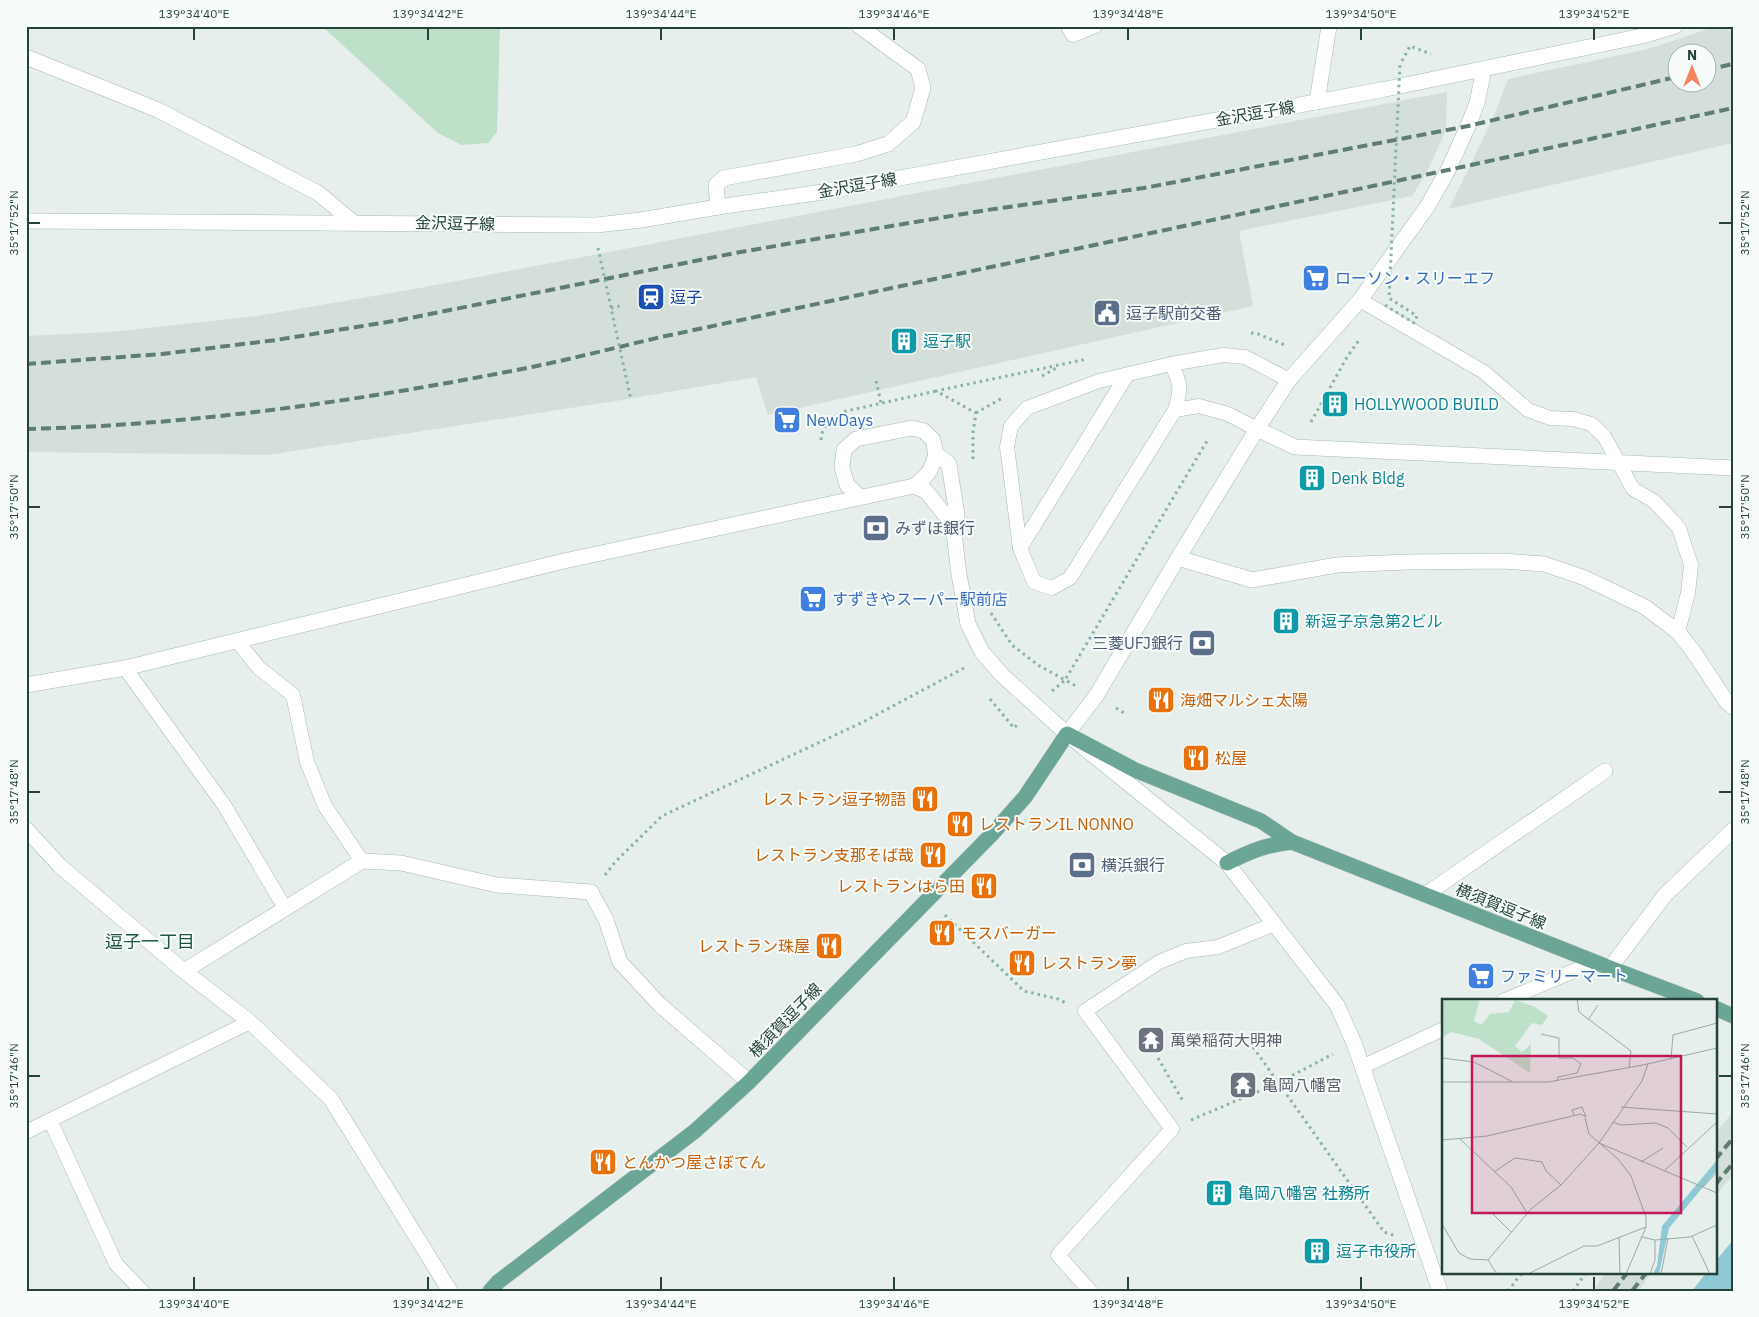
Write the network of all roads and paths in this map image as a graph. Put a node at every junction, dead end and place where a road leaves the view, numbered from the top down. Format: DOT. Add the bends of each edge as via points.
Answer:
graph roads {
  1 [pos="859,26"];
  2 [pos="1068,26"];
  3 [pos="1095,26"];
  4 [pos="1329,26"];
  5 [pos="1673,27"];
  6 [pos="1435,56"];
  7 [pos="26,57"];
  8 [pos="1484,69"];
  9 [pos="1317,102"];
  10 [pos="718,207"];
  11 [pos="26,221"];
  12 [pos="354,223"];
  13 [pos="598,248"];
  14 [pos="1396,291"];
  15 [pos="1360,300"];
  16 [pos="620,306"];
  17 [pos="611,308"];
  18 [pos="1382,308"];
  19 [pos="1248,333"];
  20 [pos="1290,346"];
  21 [pos="1093,358"];
  22 [pos="1171,364"];
  23 [pos="1127,375"];
  24 [pos="1289,380"];
  25 [pos="876,381"];
  26 [pos="631,400"];
  27 [pos="882,403"];
  28 [pos="1175,410"];
  29 [pos="1311,422"];
  30 [pos="1257,430"];
  31 [pos="1207,441"];
  32 [pos="936,454"];
  33 [pos="973,461"];
  34 [pos="1619,462"];
  35 [pos="1733,468"];
  36 [pos="914,486"];
  37 [pos="860,497"];
  38 [pos="953,525"];
  39 [pos="1020,548"];
  40 [pos="1178,558"];
  41 [pos="988,608"];
  42 [pos="1678,632"];
  43 [pos="238,642"];
  44 [pos="960,660"];
  45 [pos="125,668"];
  46 [pos="26,685"];
  47 [pos="989,698"];
  48 [pos="1733,707"];
  49 [pos="1014,728"];
  50 [pos="1067,734"];
  51 [pos="1604,771"];
  52 [pos="26,829"];
  53 [pos="1733,830"];
  54 [pos="1292,842"];
  55 [pos="362,861"];
  56 [pos="1227,863"];
  57 [pos="591,892"];
  58 [pos="1425,894"];
  59 [pos="928,898"];
  60 [pos="285,908"];
  61 [pos="1274,924"];
  62 [pos="1595,962"];
  63 [pos="1610,968"];
  64 [pos="184,971"];
  65 [pos="1508,999"];
  66 [pos="1692,999"];
  67 [pos="1716,1008"];
  68 [pos="1085,1011"];
  69 [pos="1733,1016"];
  70 [pos="250,1022"];
  71 [pos="1442,1029"];
  72 [pos="1354,1043"];
  73 [pos="1253,1047"];
  74 [pos="1158,1058"];
  75 [pos="1362,1067"];
  76 [pos="749,1082"];
  77 [pos="1278,1082"];
  78 [pos="1184,1104"];
  79 [pos="1189,1112"];
  80 [pos="1193,1119"];
  81 [pos="50,1120"];
  82 [pos="1172,1129"];
  83 [pos="26,1132"];
  84 [pos="1427,1248"];
  85 [pos="1521,1274"];
  86 [pos="1585,1274"];
  87 [pos="142,1291"];
  88 [pos="450,1291"];
  89 [pos="490,1291"];
  90 [pos="1090,1291"];
  91 [pos="1440,1291"];
  92 [pos="1508,1291"];
  93 [pos="1573,1291"];
  1 -- 10 [label="street" via="918,69 923,88 913,122 888,144 856,154 724,178 716,185"];
  2 -- 3 [label="lane" via="1073,35"];
  4 -- 9 [label="street"];
  5 -- 8 [label="street, 金沢逗子線"];
  6 -- 18 [label="path, bridge" via="1410,46 1400,64 1389,298 1417,316 1414,323"];
  7 -- 12 [label="street" via="158,110 318,193"];
  8 -- 9 [label="street, 金沢逗子線"];
  8 -- 15 [label="street" via="1477,103 1448,170 1427,207"];
  9 -- 10 [label="street, 金沢逗子線" via="823,192"];
  10 -- 12 [label="street, 金沢逗子線" via="597,225"];
  11 -- 12 [label="street, 金沢逗子線"];
  13 -- 17 [label="path, bridge"];
  14 -- 18 [label="path"];
  15 -- 18 [label="lane"];
  15 -- 24 [label="street"];
  16 -- 17 [label="path"];
  17 -- 26 [label="path, bridge"];
  18 -- 29 [label="path" via="1347,357"];
  18 -- 34 [label="lane" via="1484,372 1528,410 1550,418 1591,424 1604,436"];
  19 -- 20 [label="path"];
  21 -- 33 [label="path" via="936,391 976,413 972,432"];
  22 -- 23 [label="lane"];
  22 -- 24 [label="lane" via="1223,355 1245,357"];
  22 -- 28 [label="lane" via="1181,389"];
  23 -- 39 [label="lane"];
  23 -- 39 [label="lane" via="1098,381 1027,408 1011,426 1007,447"];
  24 -- 30 [label="street"];
  25 -- 27 [label="path"];
  28 -- 30 [label="lane" via="1199,406 1228,414"];
  28 -- 39 [label="lane" via="1070,578 1052,588 1034,582"];
  30 -- 34 [label="street" via="1295,447"];
  30 -- 40 [label="street"];
  31 -- 41 [label="path" via="1064,680 1012,645"];
  32 -- 36 [label="street" via="932,470"];
  32 -- 37 [label="street" via="933,440 924,430 912,428 856,439 844,450 842,467 847,485"];
  32 -- 38 [label="street" via="949,464 957,515"];
  34 -- 35 [label="street"];
  34 -- 42 [label="lane" via="1633,489 1654,501 1679,528 1691,565"];
  36 -- 37 [label="street"];
  36 -- 38 [label="street" via="926,492"];
  37 -- 43 [label="street" via="564,561"];
  38 -- 50 [label="street" via="968,624 982,652 1002,675"];
  40 -- 42 [label="street" via="1252,580 1337,565 1504,561 1544,564 1585,578 1645,607"];
  40 -- 50 [label="street" via="1096,696"];
  42 -- 48 [label="street"];
  43 -- 45 [label="street"];
  43 -- 55 [label="lane" via="259,668 293,695 314,780 325,806"];
  44 -- 57 [label="path" via="965,668 866,721 662,816 616,861"];
  45 -- 46 [label="street"];
  45 -- 60 [label="lane" via="224,805"];
  47 -- 49 [label="path"];
  50 -- 54 [label="main road, 横須賀逗子線" via="1135,770 1261,821"];
  50 -- 56 [label="street"];
  50 -- 59 [label="main road, 横須賀逗子線" via="1025,797"];
  51 -- 58 [label="street"];
  52 -- 64 [label="street" via="60,866"];
  53 -- 63 [label="street" via="1665,894"];
  54 -- 56 [label="main road" via="1253,850"];
  54 -- 58 [label="main road, 横須賀逗子線"];
  55 -- 57 [label="street" via="401,863 497,885"];
  55 -- 60 [label="street"];
  56 -- 61 [label="street"];
  57 -- 76 [label="street" via="606,920 620,962 660,1005"];
  58 -- 62 [label="main road, 横須賀逗子線"];
  59 -- 68 [label="path" via="1024,991 1058,999"];
  59 -- 76 [label="main road, 横須賀逗子線"];
  60 -- 64 [label="street"];
  61 -- 68 [label="lane" via="1218,947 1186,951 1159,962"];
  61 -- 72 [label="street" via="1337,1005"];
  62 -- 63 [label="main road, 横須賀逗子線"];
  62 -- 65 [label="lane"];
  63 -- 66 [label="main road, 横須賀逗子線"];
  64 -- 70 [label="street"];
  67 -- 69 [label="main road"];
  68 -- 82 [label="lane"];
  70 -- 81 [label="lane"];
  70 -- 88 [label="street" via="331,1099"];
  71 -- 75 [label="lane"];
  72 -- 75 [label="street"];
  72 -- 77 [label="path"];
  73 -- 77 [label="path"];
  74 -- 78 [label="path"];
  75 -- 84 [label="street"];
  76 -- 89 [label="main road, 横須賀逗子線" via="695,1131"];
  77 -- 80 [label="path"];
  77 -- 84 [label="path" via="1384,1232"];
  79 -- 80 [label="path"];
  80 -- 82 [label="path"];
  81 -- 83 [label="lane"];
  81 -- 87 [label="lane" via="116,1264"];
  82 -- 90 [label="lane" via="1058,1255"];
  84 -- 91 [label="street"];
  85 -- 92 [label="path"];
  86 -- 93 [label="path"];
}
